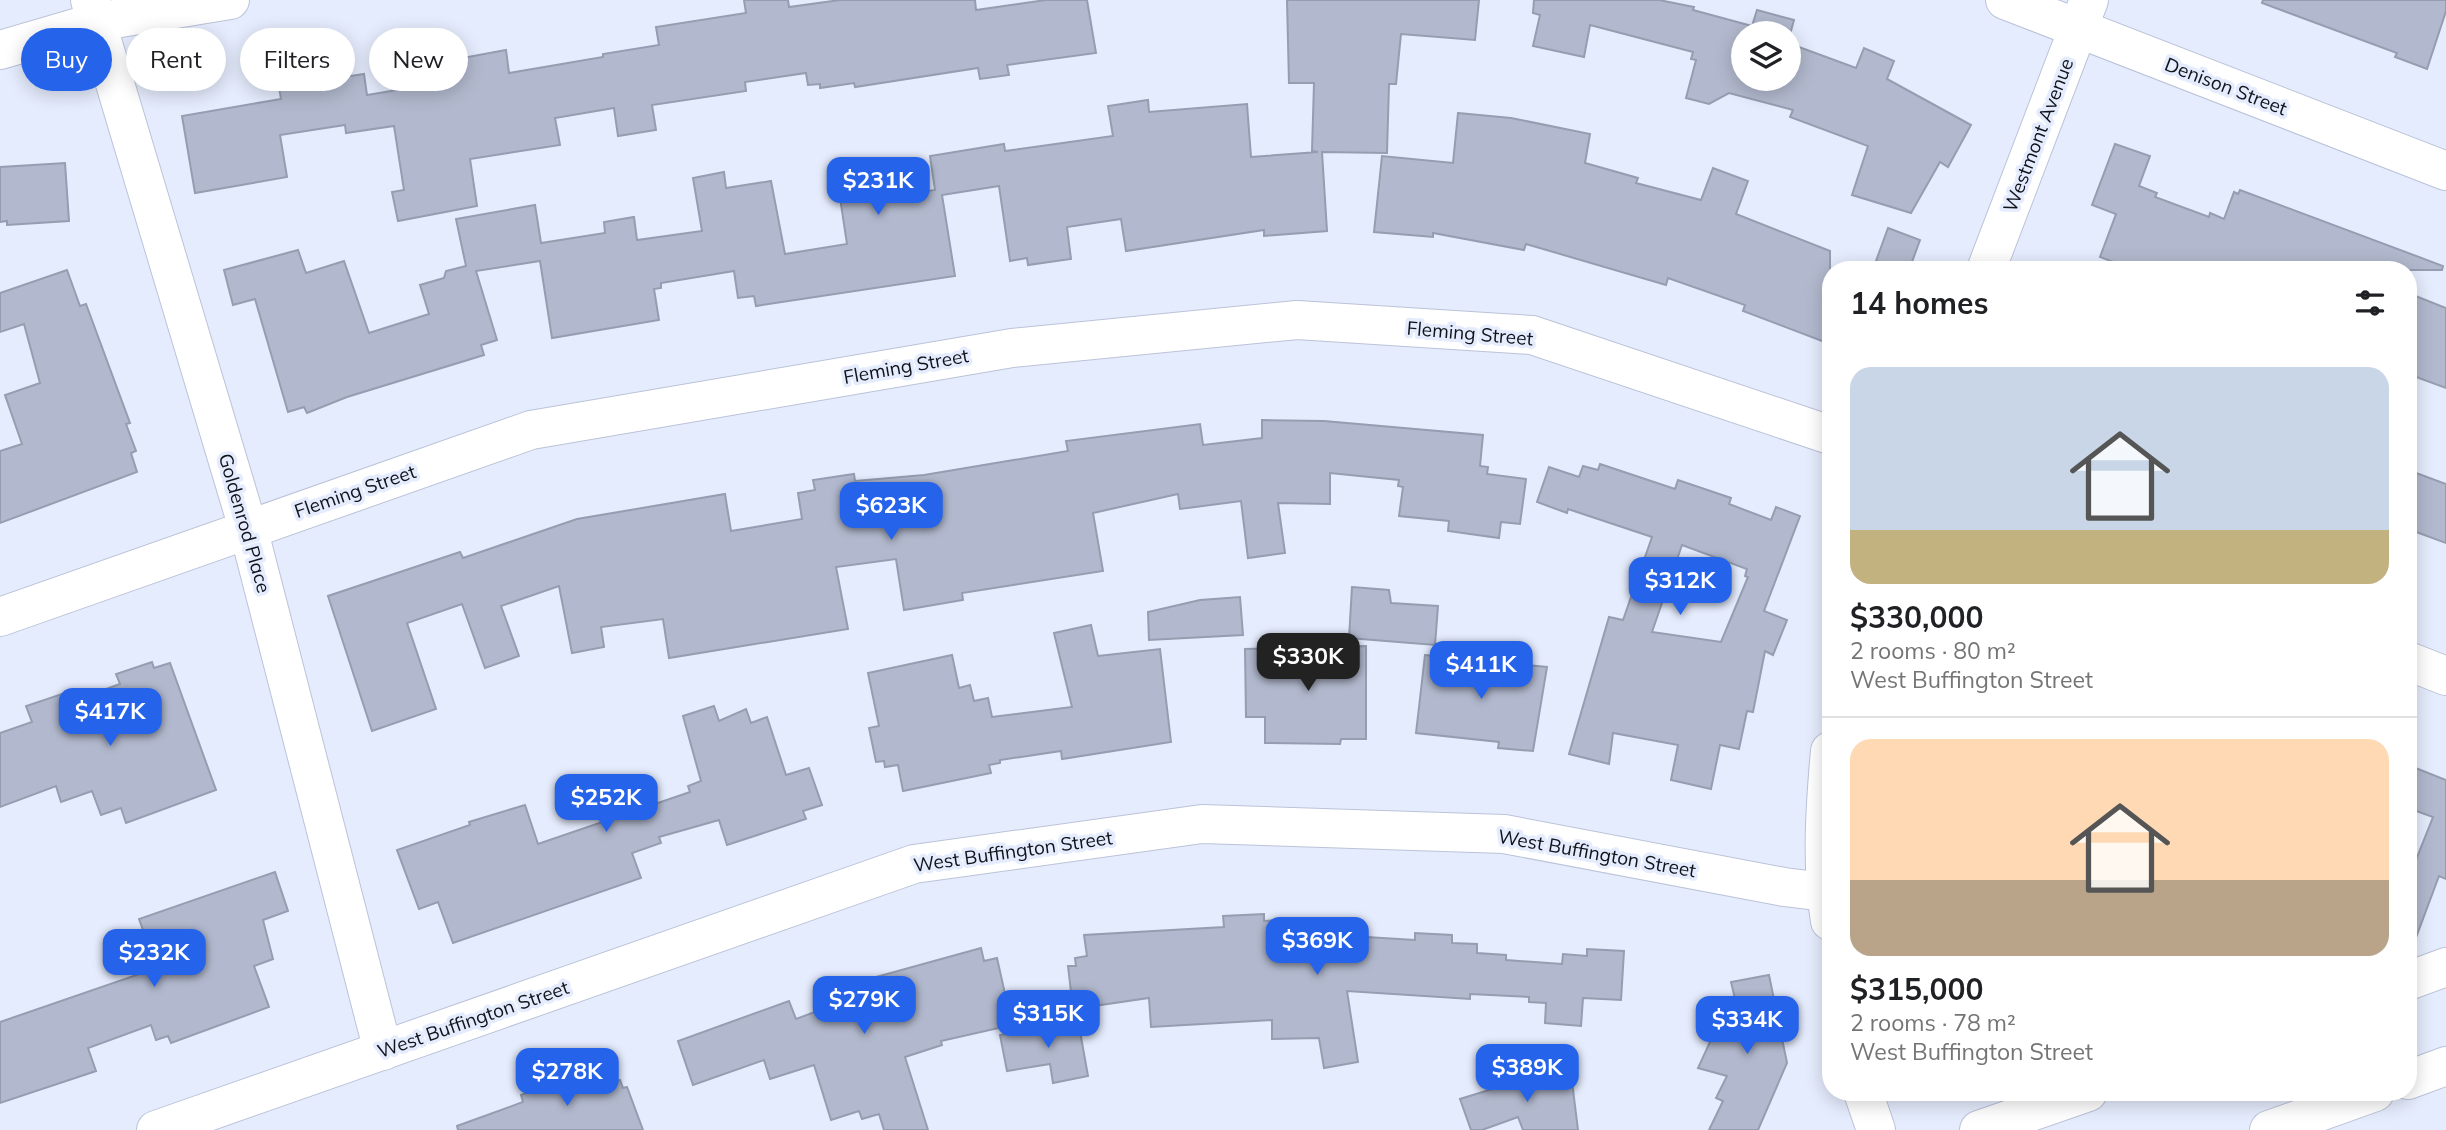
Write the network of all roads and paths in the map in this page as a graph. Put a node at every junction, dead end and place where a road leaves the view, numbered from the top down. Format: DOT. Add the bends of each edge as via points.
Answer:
graph roads {
  1 [pos="230,0"];
  2 [pos="2005,0"];
  3 [pos="93,11"];
  4 [pos="2084,14"];
  5 [pos="0,50"];
  6 [pos="2446,171"];
  7 [pos="1989,261"];
  8 [pos="1822,432"];
  9 [pos="248,528"];
  10 [pos="0,618"];
  11 [pos="2417,665"];
  12 [pos="2446,676"];
  13 [pos="1822,904"];
  14 [pos="2446,967"];
  15 [pos="2417,978"];
  16 [pos="383,1051"];
  17 [pos="2446,1066"];
  18 [pos="2417,1077"];
  19 [pos="1866,1101"];
  20 [pos="2062,1101"];
  21 [pos="2350,1101"];
  22 [pos="156,1130"];
  23 [pos="1876,1130"];
  24 [pos="1979,1130"];
  25 [pos="2269,1130"];
  1 -- 3 [label="street"];
  2 -- 4 [label="street, Denison Street"];
  3 -- 5 [label="street"];
  3 -- 9 [label="street, Goldenrod Place"];
  4 -- 6 [label="street, Denison Street"];
  4 -- 7 [label="street, Westmont Avenue"];
  8 -- 9 [label="street, Fleming Street" via="1532,335 1297,320 1012,348 531,430"];
  9 -- 10 [label="street, Fleming Street"];
  9 -- 16 [label="street, Goldenrod Place"];
  11 -- 12 [label="street"];
  13 -- 16 [label="street, West Buffington Street" via="1784,887 1504,834 1202,824 914,864"];
  14 -- 15 [label="street"];
  16 -- 22 [label="street, West Buffington Street"];
  17 -- 18 [label="street"];
  19 -- 23 [label="street"];
  20 -- 24 [label="street"];
  21 -- 25 [label="street"];
}
